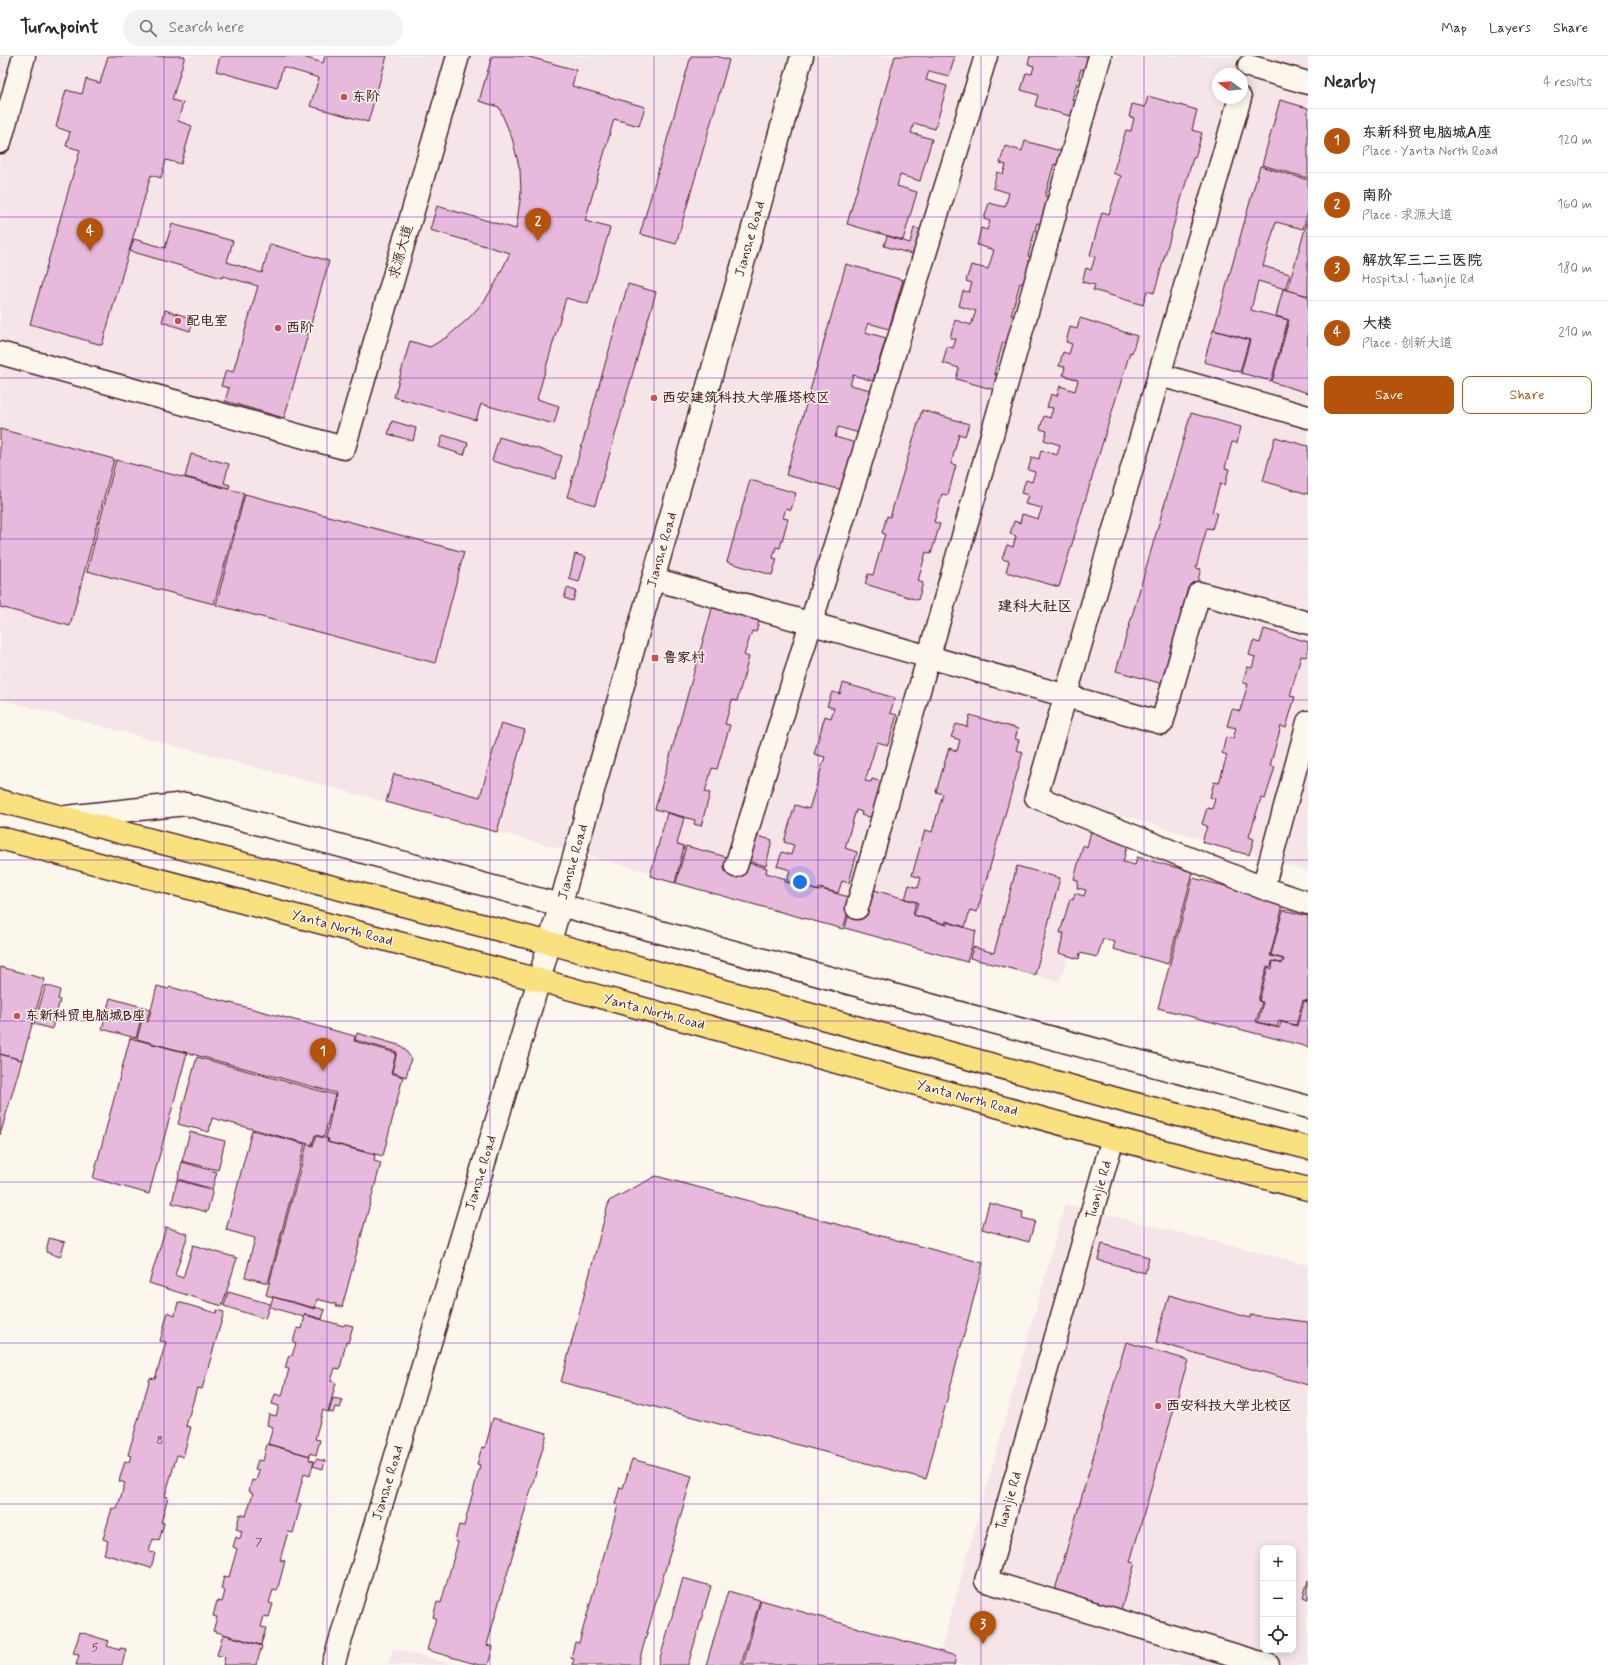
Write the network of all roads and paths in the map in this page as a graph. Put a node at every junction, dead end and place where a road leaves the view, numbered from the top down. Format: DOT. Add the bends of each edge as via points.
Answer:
graph roads {
  1 [pos="24,56"];
  2 [pos="458,56"];
  3 [pos="802,56"];
  4 [pos="986,56"];
  5 [pos="1100,56"];
  6 [pos="1251,61"];
  7 [pos="1248,71"];
  8 [pos="8,82"];
  9 [pos="1308,83"];
  10 [pos="1238,104"];
  11 [pos="0,142"];
  12 [pos="0,353"];
  13 [pos="1160,375"];
  14 [pos="1308,417"];
  15 [pos="654,579"];
  16 [pos="811,623"];
  17 [pos="1308,623"];
  18 [pos="928,657"];
  19 [pos="1066,695"];
  20 [pos="1308,722"];
  21 [pos="0,801"];
  22 [pos="61,818"];
  23 [pos="0,838"];
  24 [pos="736,866"];
  25 [pos="1263,888"];
  26 [pos="1308,903"];
  27 [pos="560,905"];
  28 [pos="857,908"];
  29 [pos="550,943"];
  30 [pos="539,980"];
  31 [pos="1308,1107"];
  32 [pos="1113,1138"];
  33 [pos="1308,1148"];
  34 [pos="1308,1189"];
  35 [pos="333,1665"];
  36 [pos="1268,1665"];
  1 -- 8 [label="street"];
  2 -- 12 [label="street, 求源大道" via="344,448"];
  3 -- 15 [label="street, Jianshe Road"];
  4 -- 16 [label="street"];
  5 -- 18 [label="street"];
  6 -- 7 [label="street"];
  6 -- 9 [label="street"];
  8 -- 11 [label="street"];
  10 -- 13 [label="street"];
  13 -- 14 [label="street"];
  13 -- 19 [label="street"];
  15 -- 16 [label="street"];
  15 -- 27 [label="street, Jianshe Road"];
  16 -- 18 [label="street"];
  16 -- 24 [label="street"];
  17 -- 19 [label="street" via="1200,592 1162,723"];
  18 -- 19 [label="street"];
  18 -- 28 [label="street"];
  19 -- 25 [label="street" via="1036,797"];
  20 -- 25 [label="street"];
  21 -- 22 [label="main road"];
  22 -- 27 [label="street" via="186,804"];
  22 -- 29 [label="main road"];
  23 -- 30 [label="main road, Yanta North Road"];
  25 -- 26 [label="street"];
  27 -- 29 [label="street, Jianshe Road"];
  27 -- 31 [label="street"];
  29 -- 30 [label="street, Jianshe Road"];
  29 -- 33 [label="main road" via="1124,1101"];
  30 -- 32 [label="main road, Yanta North Road"];
  30 -- 35 [label="street, Jianshe Road"];
  32 -- 34 [label="main road, Yanta North Road"];
  32 -- 36 [label="street, Tuanjie Rd" via="986,1582"];
}
